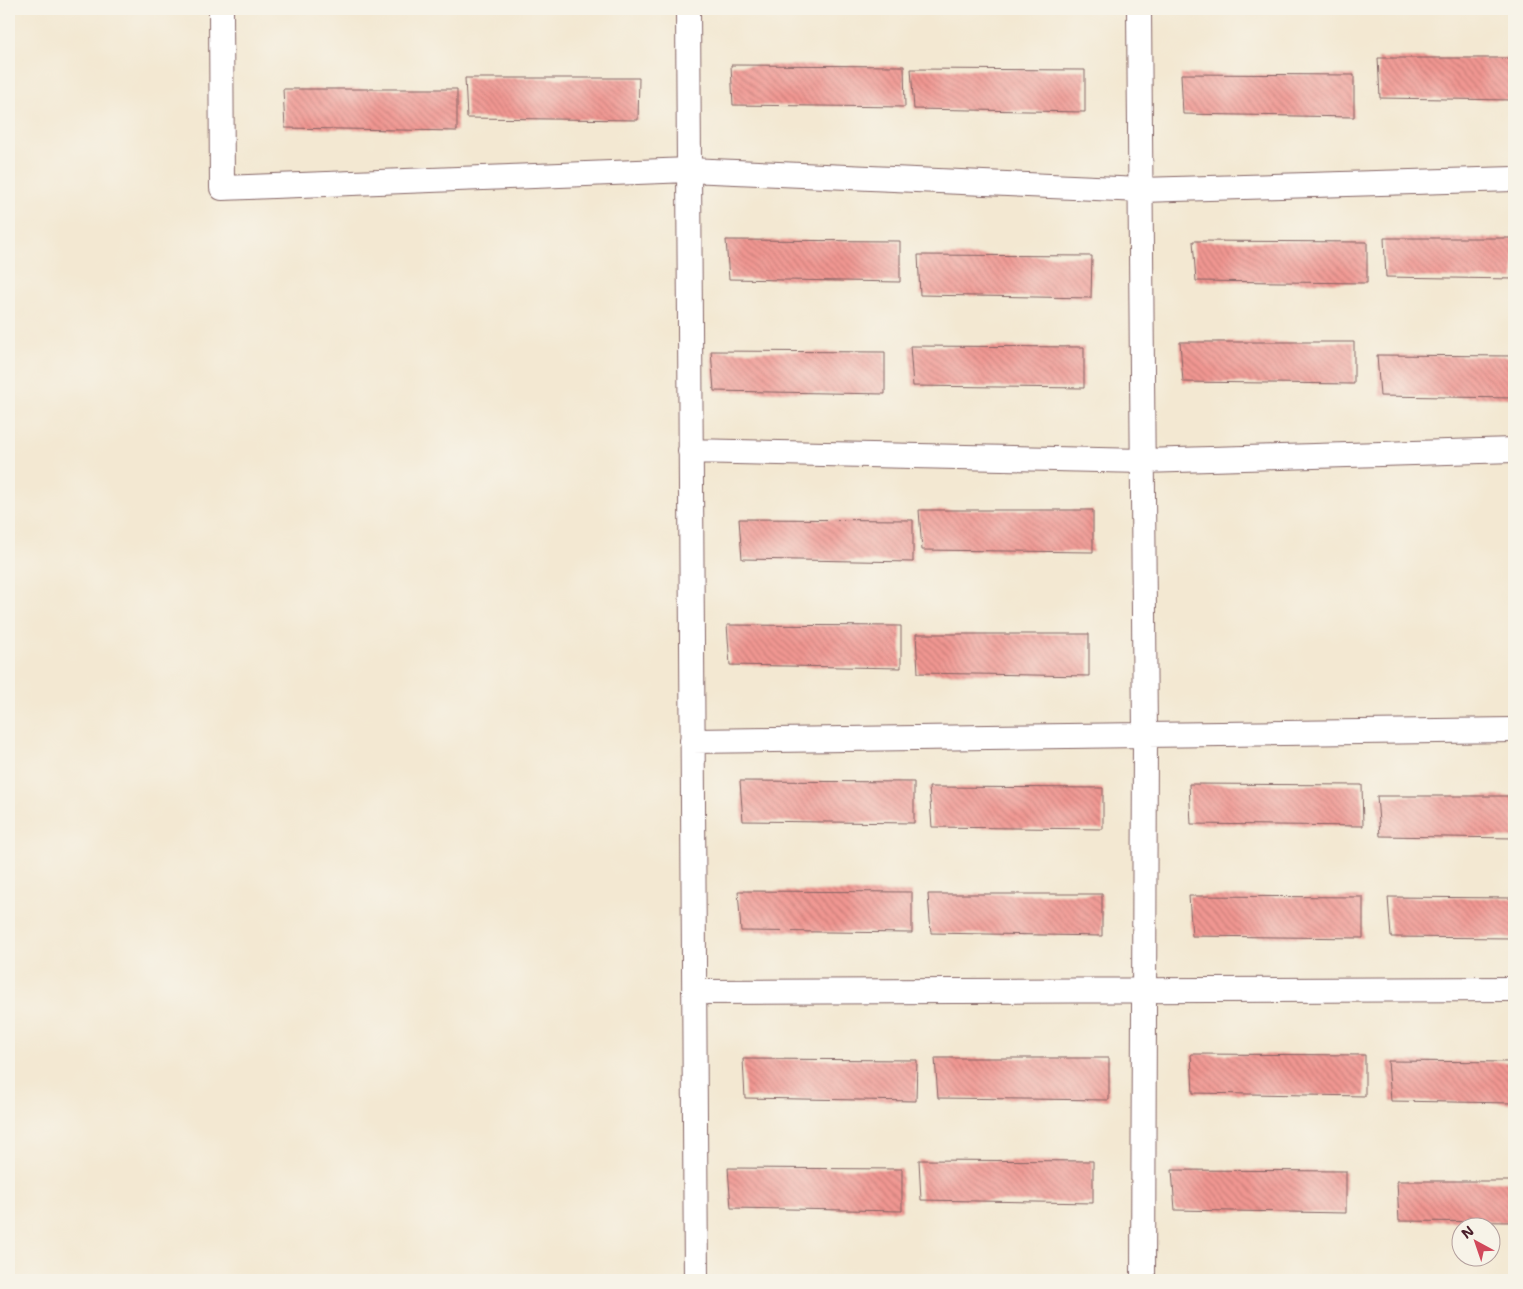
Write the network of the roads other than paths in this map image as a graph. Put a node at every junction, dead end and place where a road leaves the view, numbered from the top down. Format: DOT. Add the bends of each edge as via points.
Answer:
graph roads {
  1 [pos="221,9"];
  2 [pos="688,9"];
  3 [pos="1139,9"];
  4 [pos="689,170"];
  5 [pos="1514,179"];
  6 [pos="1141,190"];
  7 [pos="1514,450"];
  8 [pos="690,451"];
  9 [pos="1143,461"];
  10 [pos="1514,730"];
  11 [pos="1145,735"];
  12 [pos="692,741"];
  13 [pos="1514,989"];
  14 [pos="1144,991"];
  15 [pos="694,992"];
  16 [pos="696,1280"];
  17 [pos="1143,1280"];
  1 -- 4 [label="street" via="222,188"];
  2 -- 4 [label="street"];
  3 -- 6 [label="street"];
  4 -- 6 [label="street"];
  4 -- 8 [label="street"];
  5 -- 6 [label="street"];
  6 -- 9 [label="street"];
  7 -- 9 [label="street"];
  8 -- 9 [label="street"];
  8 -- 12 [label="street"];
  9 -- 11 [label="street"];
  10 -- 11 [label="street"];
  11 -- 12 [label="street"];
  11 -- 14 [label="street"];
  12 -- 15 [label="street"];
  13 -- 14 [label="street"];
  14 -- 15 [label="street"];
  14 -- 17 [label="street"];
  15 -- 16 [label="street"];
}
